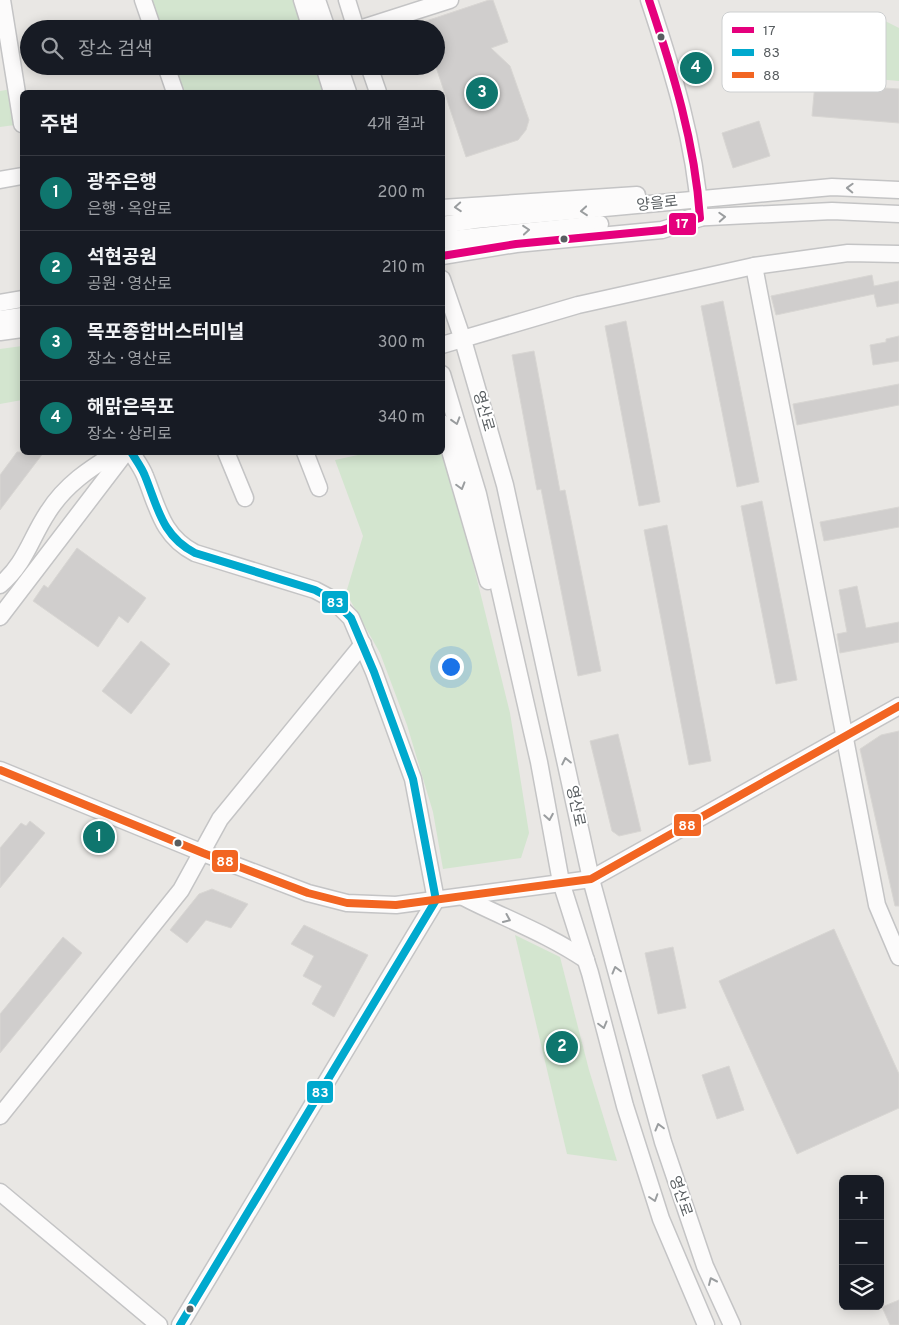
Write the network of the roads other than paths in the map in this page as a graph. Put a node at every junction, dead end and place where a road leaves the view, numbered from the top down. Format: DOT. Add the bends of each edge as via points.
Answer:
graph roads {
  1 [pos="2,0"];
  2 [pos="143,0"];
  3 [pos="302,0"];
  4 [pos="317,0"];
  5 [pos="347,0"];
  6 [pos="450,0"];
  7 [pos="649,0"];
  8 [pos="150,20"];
  9 [pos="308,20"];
  10 [pos="323,20"];
  11 [pos="355,20"];
  12 [pos="387,20"];
  13 [pos="4,40"];
  14 [pos="169,75"];
  15 [pos="327,75"];
  16 [pos="342,75"];
  17 [pos="372,75"];
  18 [pos="174,90"];
  19 [pos="331,90"];
  20 [pos="347,90"];
  21 [pos="377,90"];
  22 [pos="20,115"];
  23 [pos="20,176"];
  24 [pos="0,180"];
  25 [pos="899,190"];
  26 [pos="699,199"];
  27 [pos="445,208"];
  28 [pos="899,214"];
  29 [pos="700,218"];
  30 [pos="445,225"];
  31 [pos="476,228"];
  32 [pos="445,239"];
  33 [pos="899,254"];
  34 [pos="445,256"];
  35 [pos="754,266"];
  36 [pos="445,288"];
  37 [pos="20,299"];
  38 [pos="0,303"];
  39 [pos="20,316"];
  40 [pos="0,319"];
  41 [pos="20,329"];
  42 [pos="0,332"];
  43 [pos="463,340"];
  44 [pos="445,344"];
  45 [pos="445,384"];
  46 [pos="445,433"];
  47 [pos="111,455"];
  48 [pos="124,455"];
  49 [pos="133,455"];
  50 [pos="227,455"];
  51 [pos="306,455"];
  52 [pos="319,488"];
  53 [pos="245,498"];
  54 [pos="0,585"];
  55 [pos="0,617"];
  56 [pos="363,644"];
  57 [pos="899,706"];
  58 [pos="844,736"];
  59 [pos="539,762"];
  60 [pos="0,770"];
  61 [pos="203,854"];
  62 [pos="591,879"];
  63 [pos="561,882"];
  64 [pos="464,897"];
  65 [pos="436,900"];
  66 [pos="899,957"];
  67 [pos="586,960"];
  68 [pos="0,1116"];
  69 [pos="0,1192"];
  70 [pos="159,1325"];
  71 [pos="180,1325"];
  72 [pos="706,1325"];
  73 [pos="732,1325"];
  1 -- 13 [label="street"];
  2 -- 8 [label="street"];
  3 -- 9 [label="street"];
  4 -- 10 [label="street"];
  5 -- 11 [label="street"];
  6 -- 12 [label="street"];
  7 -- 26 [label="street" via="678,88 693,152"];
  13 -- 22 [label="street"];
  14 -- 18 [label="street"];
  15 -- 19 [label="street"];
  16 -- 20 [label="street"];
  17 -- 21 [label="street"];
  23 -- 24 [label="street"];
  25 -- 26 [label="street, 양을로, one-way" via="832,187"];
  26 -- 27 [label="street, one-way" via="644,195"];
  26 -- 29 [label="street"];
  26 -- 31 [label="street, 양을로, one-way"];
  29 -- 28 [label="street, 양을로, one-way" via="832,211"];
  31 -- 29 [label="street, 양을로, one-way"];
  29 -- 34 [label="street" via="662,230 516,244"];
  30 -- 31 [label="street"];
  31 -- 32 [label="street"];
  33 -- 35 [label="street" via="848,253"];
  35 -- 43 [label="street" via="578,305"];
  35 -- 58 [label="street"];
  36 -- 43 [label="street, 영산로"];
  37 -- 38 [label="street"];
  39 -- 40 [label="street"];
  41 -- 42 [label="street"];
  43 -- 44 [label="street"];
  62 -- 43 [label="street, 영산로, one-way" via="504,485"];
  45 -- 59 [label="street, 영산로, one-way" via="478,494"];
  46 -- 59 [label="street, one-way"];
  47 -- 54 [label="street" via="83,473 61,494 41,523 29,550"];
  48 -- 55 [label="street"];
  49 -- 56 [label="street" via="145,475 163,521 177,542 195,553 315,590 332,599 351,618"];
  50 -- 53 [label="street"];
  51 -- 52 [label="street"];
  56 -- 61 [label="street" via="220,819"];
  56 -- 65 [label="street" via="413,779"];
  57 -- 58 [label="street"];
  58 -- 62 [label="street"];
  58 -- 66 [label="street" via="878,905"];
  59 -- 63 [label="street, 영산로, one-way"];
  60 -- 61 [label="street"];
  61 -- 65 [label="street" via="308,893 347,903 396,905"];
  61 -- 68 [label="street" via="181,890"];
  62 -- 63 [label="street"];
  73 -- 62 [label="street, 영산로, one-way" via="705,1266 666,1154"];
  63 -- 64 [label="street"];
  63 -- 67 [label="street, 영산로"];
  64 -- 65 [label="street"];
  64 -- 67 [label="street, one-way" via="561,943"];
  65 -- 71 [label="street"];
  67 -- 72 [label="street, 영산로, one-way" via="624,1106 661,1219"];
  69 -- 70 [label="street"];
}
